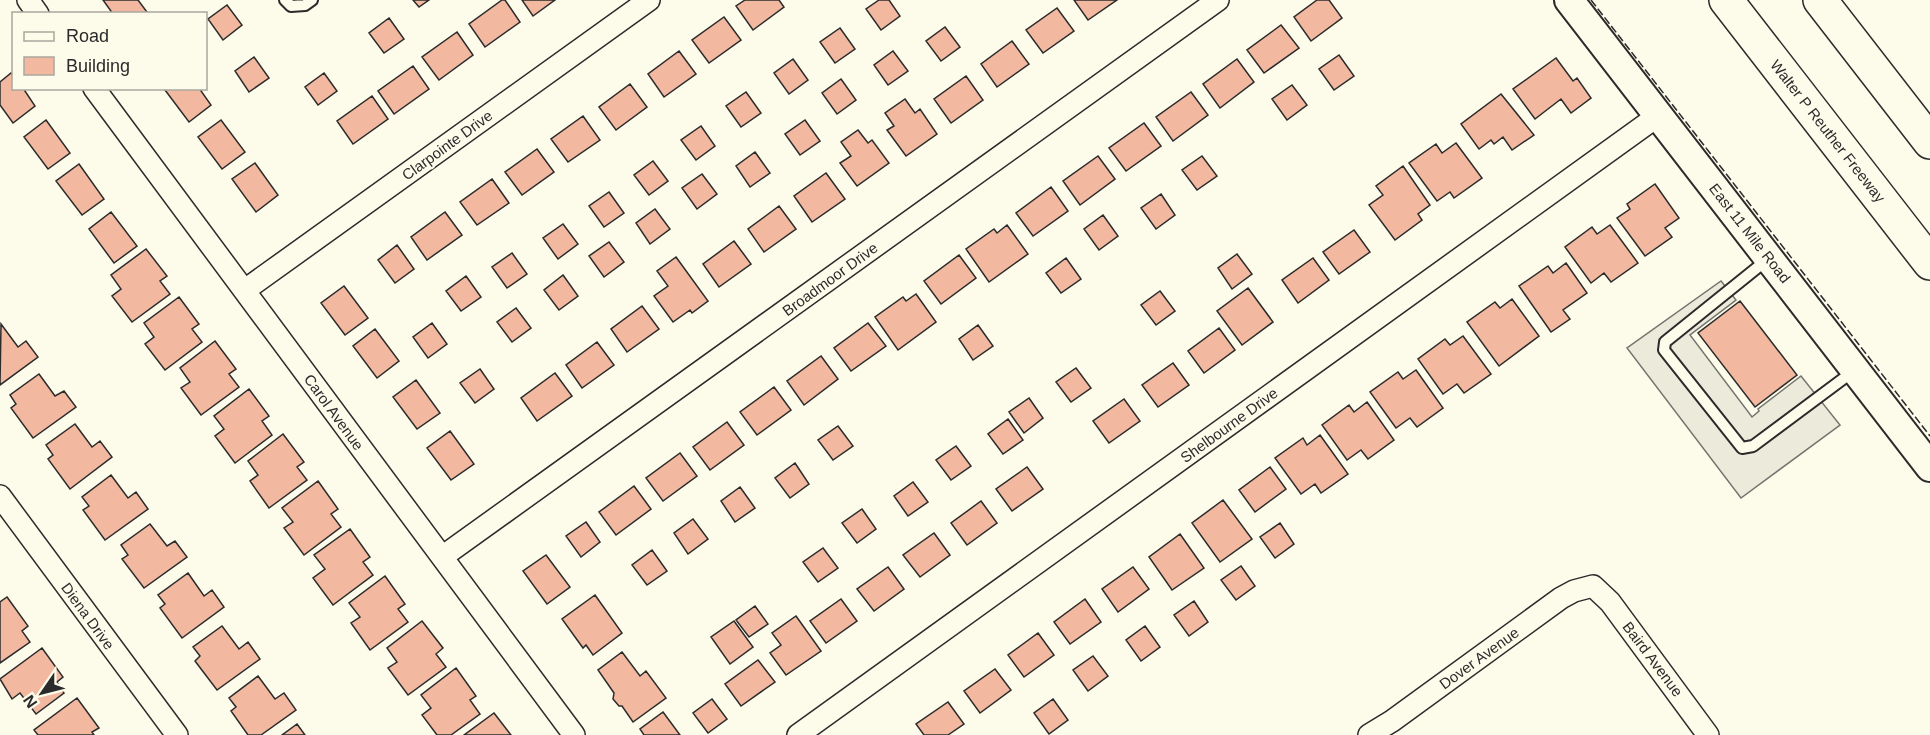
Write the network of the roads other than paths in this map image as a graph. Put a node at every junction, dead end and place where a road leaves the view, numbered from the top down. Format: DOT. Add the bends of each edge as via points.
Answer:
graph roads {
  1 [pos="285,0"];
  2 [pos="312,0"];
  3 [pos="649,0"];
  4 [pos="1218,0"];
  5 [pos="1569,0"];
  6 [pos="1726,0"];
  7 [pos="1820,0"];
  8 [pos="95,90"];
  9 [pos="1659,115"];
  10 [pos="1930,142"];
  11 [pos="1769,258"];
  12 [pos="1930,263"];
  13 [pos="245,290"];
  14 [pos="1855,370"];
  15 [pos="1930,467"];
  16 [pos="0,496"];
  17 [pos="442,558"];
  18 [pos="1593,586"];
  19 [pos="177,735"];
  20 [pos="574,735"];
  21 [pos="798,735"];
  22 [pos="1369,735"];
  23 [pos="1708,735"];
  1 -- 2 [label="lane" via="291,6"];
  3 -- 13 [label="street, Clarpointe Drive"];
  4 -- 17 [label="street, Broadmoor Drive"];
  5 -- 9 [label="main road, East 11 Mile Road"];
  6 -- 12 [label="highway, Walter P Reuther Freeway"];
  7 -- 10 [label="highway"];
  8 -- 13 [label="street, Carol Avenue"];
  9 -- 11 [label="main road, East 11 Mile Road"];
  9 -- 21 [label="street, Shelbourne Drive"];
  11 -- 14 [label="main road, East 11 Mile Road"];
  11 -- 14 [label="lane" via="1665,342 1664,350 1742,448 1753,446"];
  13 -- 17 [label="street, Carol Avenue"];
  14 -- 15 [label="main road, East 11 Mile Road"];
  16 -- 19 [label="street, Diena Drive"];
  17 -- 20 [label="street, Carol Avenue"];
  18 -- 22 [label="street, Dover Avenue" via="1561,598"];
  18 -- 23 [label="street, Baird Avenue" via="1610,602"];
}
